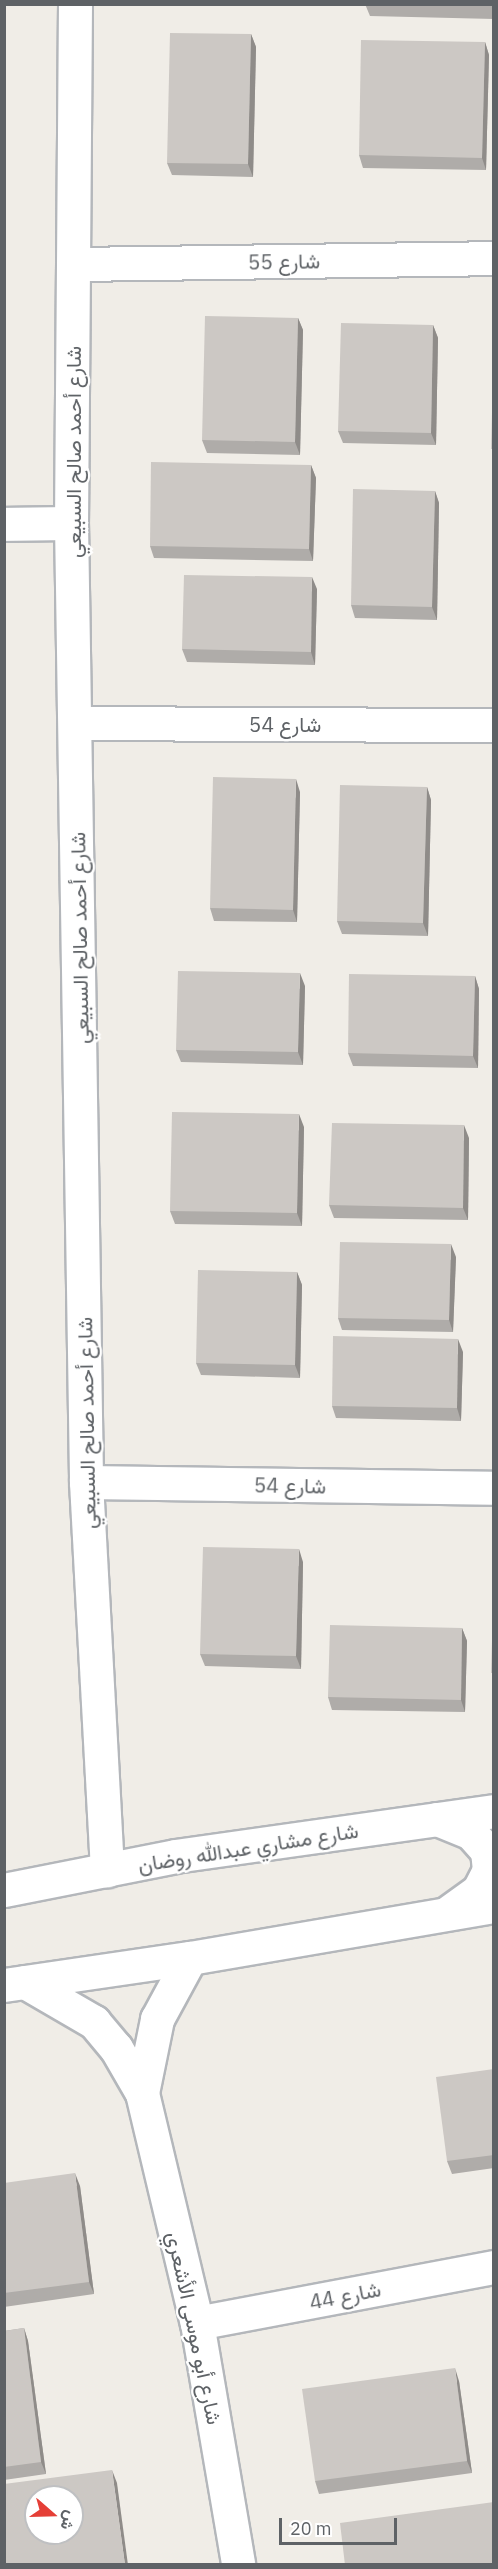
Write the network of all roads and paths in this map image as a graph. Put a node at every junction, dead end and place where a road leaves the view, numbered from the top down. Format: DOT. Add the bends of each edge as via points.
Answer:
graph roads {
  1 [pos="75,4"];
  2 [pos="494,258"];
  3 [pos="75,264"];
  4 [pos="71,523"];
  5 [pos="4,524"];
  6 [pos="77,723"];
  7 [pos="494,724"];
  8 [pos="86,1482"];
  9 [pos="494,1488"];
  10 [pos="494,1811"];
  11 [pos="437,1819"];
  12 [pos="107,1870"];
  13 [pos="4,1890"];
  14 [pos="494,1906"];
  15 [pos="445,1914"];
  16 [pos="190,1958"];
  17 [pos="15,1983"];
  18 [pos="142,2093"];
  19 [pos="494,2267"];
  20 [pos="197,2323"];
  21 [pos="238,2565"];
  1 -- 3 [label="street, شارع أحمد صالح السبيعي"];
  2 -- 3 [label="street, شارع 55"];
  3 -- 4 [label="street, شارع أحمد صالح السبيعي"];
  4 -- 5 [label="street"];
  4 -- 6 [label="street, شارع أحمد صالح السبيعي"];
  6 -- 7 [label="street, شارع 54"];
  6 -- 8 [label="street, شارع أحمد صالح السبيعي"];
  8 -- 9 [label="street, شارع 54"];
  8 -- 12 [label="street, شارع أحمد صالح السبيعي"];
  10 -- 11 [label="street, شارع مشاري عبدالله روضان"];
  11 -- 12 [label="street, شارع مشاري عبدالله روضان" via="175,1856"];
  11 -- 15 [label="street" via="471,1833 487,1851 489,1870 479,1890"];
  12 -- 13 [label="street, شارع مشاري عبدالله روضان"];
  14 -- 15 [label="street"];
  15 -- 16 [label="street"];
  16 -- 17 [label="street"];
  16 -- 18 [label="street, شارع أبو موسى الأشعري" via="157,2019"];
  17 -- 18 [label="street, شارع أبو موسى الأشعري" via="94,2022 116,2048"];
  18 -- 20 [label="street, شارع أبو موسى الأشعري"];
  19 -- 20 [label="street, شارع 44"];
  20 -- 21 [label="street, شارع أبو موسى الأشعري"];
}
